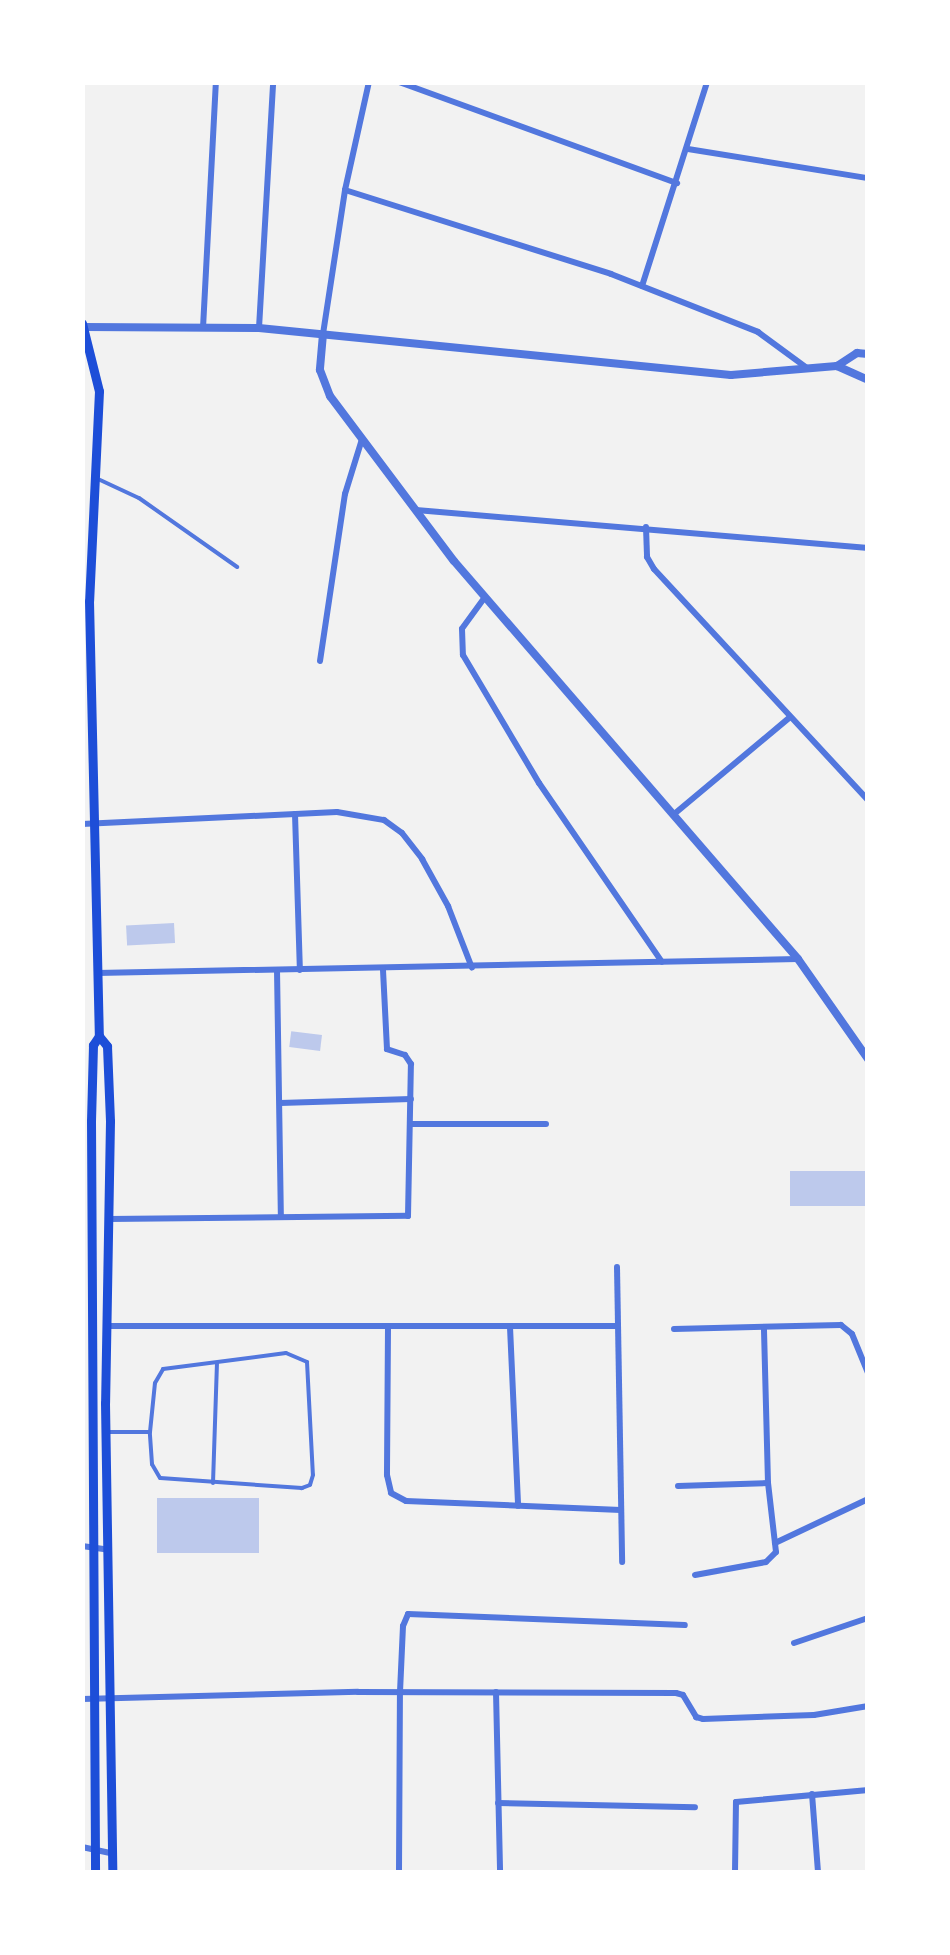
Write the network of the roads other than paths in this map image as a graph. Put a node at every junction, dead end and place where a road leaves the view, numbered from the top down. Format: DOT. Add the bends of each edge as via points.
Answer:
graph roads {
  1 [pos="216,82"];
  2 [pos="273,82"];
  3 [pos="369,82"];
  4 [pos="400,82"];
  5 [pos="707,82"];
  6 [pos="688,149"];
  7 [pos="868,178"];
  8 [pos="677,183"];
  9 [pos="345,190"];
  10 [pos="642,286"];
  11 [pos="83,325"];
  12 [pos="203,328"];
  13 [pos="259,328"];
  14 [pos="323,334"];
  15 [pos="868,354"];
  16 [pos="837,366"];
  17 [pos="808,368"];
  18 [pos="868,380"];
  19 [pos="362,439"];
  20 [pos="95,477"];
  21 [pos="416,510"];
  22 [pos="646,527"];
  23 [pos="868,548"];
  24 [pos="237,567"];
  25 [pos="485,596"];
  26 [pos="86,600"];
  27 [pos="320,661"];
  28 [pos="790,718"];
  29 [pos="868,800"];
  30 [pos="296,814"];
  31 [pos="672,816"];
  32 [pos="87,824"];
  33 [pos="798,959"];
  34 [pos="663,963"];
  35 [pos="472,968"];
  36 [pos="383,969"];
  37 [pos="278,970"];
  38 [pos="300,970"];
  39 [pos="96,973"];
  40 [pos="99,1036"];
  41 [pos="868,1059"];
  42 [pos="411,1099"];
  43 [pos="280,1103"];
  44 [pos="86,1121"];
  45 [pos="411,1124"];
  46 [pos="546,1124"];
  47 [pos="281,1217"];
  48 [pos="108,1219"];
  49 [pos="617,1267"];
  50 [pos="105,1326"];
  51 [pos="510,1326"];
  52 [pos="618,1326"];
  53 [pos="388,1328"];
  54 [pos="674,1329"];
  55 [pos="764,1330"];
  56 [pos="216,1360"];
  57 [pos="868,1373"];
  58 [pos="86,1404"];
  59 [pos="106,1432"];
  60 [pos="150,1432"];
  61 [pos="213,1483"];
  62 [pos="768,1483"];
  63 [pos="678,1486"];
  64 [pos="868,1499"];
  65 [pos="518,1506"];
  66 [pos="622,1510"];
  67 [pos="775,1543"];
  68 [pos="88,1546"];
  69 [pos="109,1550"];
  70 [pos="622,1562"];
  71 [pos="695,1576"];
  72 [pos="868,1618"];
  73 [pos="685,1625"];
  74 [pos="794,1643"];
  75 [pos="400,1692"];
  76 [pos="496,1692"];
  77 [pos="88,1699"];
  78 [pos="112,1700"];
  79 [pos="868,1706"];
  80 [pos="868,1790"];
  81 [pos="812,1794"];
  82 [pos="498,1803"];
  83 [pos="695,1806"];
  84 [pos="82,1847"];
  85 [pos="95,1850"];
  86 [pos="111,1852"];
  87 [pos="96,1872"];
  88 [pos="112,1872"];
  89 [pos="399,1872"];
  90 [pos="500,1872"];
  91 [pos="735,1872"];
  92 [pos="818,1872"];
  1 -- 12 [label="street"];
  2 -- 13 [label="street"];
  3 -- 9 [label="street"];
  4 -- 8 [label="street"];
  5 -- 6 [label="street"];
  6 -- 7 [label="street"];
  6 -- 8 [label="street"];
  8 -- 10 [label="street"];
  9 -- 10 [label="street"];
  9 -- 14 [label="street"];
  10 -- 17 [label="street" via="758,332"];
  11 -- 12 [label="street"];
  11 -- 20 [label="main road" via="99,391"];
  12 -- 13 [label="street"];
  13 -- 14 [label="street"];
  14 -- 17 [label="street" via="731,375"];
  14 -- 19 [label="street" via="323,384"];
  15 -- 16 [label="street"];
  16 -- 17 [label="street"];
  16 -- 18 [label="street"];
  19 -- 21 [label="street"];
  19 -- 27 [label="street" via="346,494"];
  20 -- 24 [label="lane" via="139,498"];
  20 -- 26 [label="main road"];
  21 -- 22 [label="street"];
  21 -- 25 [label="street"];
  22 -- 23 [label="street"];
  22 -- 28 [label="street" via="654,569"];
  25 -- 31 [label="street"];
  25 -- 34 [label="street" via="462,629 463,655 539,783"];
  26 -- 32 [label="main road"];
  28 -- 29 [label="street"];
  28 -- 31 [label="street"];
  30 -- 32 [label="street"];
  30 -- 35 [label="street" via="362,814 402,832 448,906"];
  30 -- 38 [label="street"];
  31 -- 33 [label="street"];
  32 -- 39 [label="main road"];
  33 -- 34 [label="street"];
  33 -- 41 [label="street"];
  34 -- 35 [label="street"];
  35 -- 36 [label="street"];
  36 -- 38 [label="street"];
  36 -- 42 [label="street" via="387,1049 410,1058"];
  37 -- 38 [label="street"];
  37 -- 39 [label="street"];
  37 -- 43 [label="street"];
  39 -- 40 [label="main road"];
  40 -- 44 [label="main road" via="92,1046"];
  40 -- 48 [label="main road" via="107,1046"];
  42 -- 43 [label="street"];
  42 -- 45 [label="street"];
  43 -- 47 [label="street"];
  44 -- 58 [label="main road"];
  45 -- 46 [label="street"];
  45 -- 47 [label="street" via="408,1216"];
  47 -- 48 [label="street"];
  48 -- 50 [label="main road"];
  49 -- 52 [label="street"];
  50 -- 53 [label="street"];
  50 -- 59 [label="main road"];
  51 -- 52 [label="street"];
  51 -- 53 [label="street"];
  51 -- 65 [label="street"];
  52 -- 66 [label="street"];
  53 -- 65 [label="street" via="391,1493 406,1501"];
  54 -- 55 [label="street"];
  55 -- 57 [label="street" via="842,1324"];
  55 -- 62 [label="street"];
  56 -- 60 [label="lane" via="162,1368"];
  56 -- 61 [label="lane"];
  56 -- 61 [label="lane" via="286,1353 306,1362 312,1475 302,1488"];
  58 -- 68 [label="main road"];
  59 -- 60 [label="lane"];
  59 -- 69 [label="main road"];
  60 -- 61 [label="lane" via="160,1478"];
  62 -- 63 [label="street"];
  62 -- 67 [label="street"];
  64 -- 67 [label="street"];
  65 -- 66 [label="street"];
  66 -- 70 [label="street"];
  67 -- 71 [label="street" via="766,1562"];
  68 -- 69 [label="street"];
  68 -- 77 [label="main road"];
  69 -- 78 [label="main road"];
  72 -- 74 [label="street"];
  73 -- 75 [label="street" via="414,1612 404,1619"];
  75 -- 76 [label="street"];
  75 -- 78 [label="street"];
  75 -- 89 [label="street"];
  76 -- 79 [label="street" via="676,1693 703,1719"];
  76 -- 82 [label="street"];
  77 -- 78 [label="street"];
  77 -- 85 [label="main road"];
  78 -- 86 [label="main road"];
  80 -- 81 [label="street"];
  81 -- 91 [label="street" via="736,1802"];
  81 -- 92 [label="street"];
  82 -- 83 [label="street"];
  82 -- 90 [label="street"];
  84 -- 85 [label="street"];
  85 -- 86 [label="street"];
  85 -- 87 [label="main road"];
  86 -- 88 [label="main road"];
}
